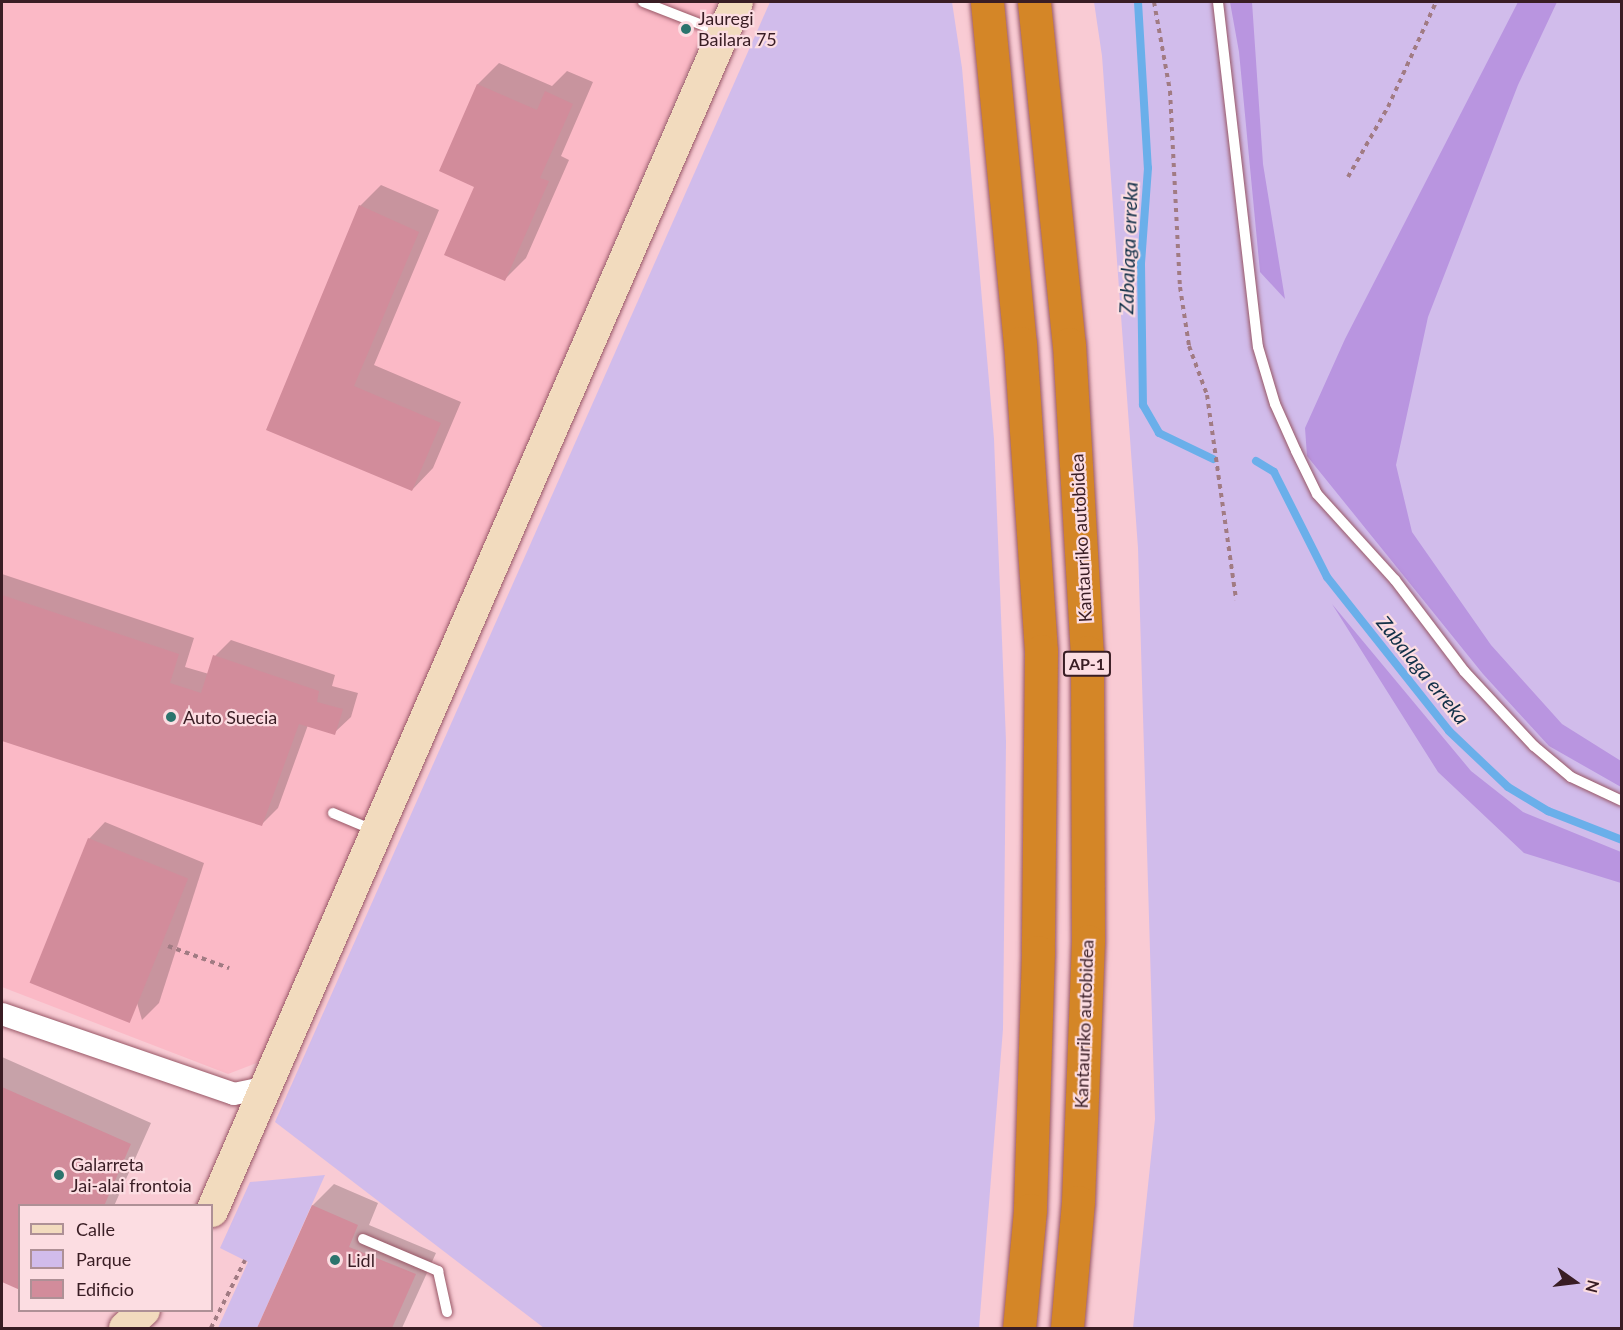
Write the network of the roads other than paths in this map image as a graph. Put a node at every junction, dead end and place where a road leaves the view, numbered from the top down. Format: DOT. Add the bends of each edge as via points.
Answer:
graph roads {
  1 [pos="737,2"];
  2 [pos="987,2"];
  3 [pos="1034,2"];
  4 [pos="1218,2"];
  5 [pos="643,3"];
  6 [pos="723,34"];
  7 [pos="1622,801"];
  8 [pos="333,813"];
  9 [pos="376,831"];
  10 [pos="2,1014"];
  11 [pos="266,1087"];
  12 [pos="213,1209"];
  13 [pos="363,1239"];
  14 [pos="143,1312"];
  15 [pos="167,1312"];
  16 [pos="447,1312"];
  17 [pos="125,1329"];
  18 [pos="159,1329"];
  19 [pos="1019,1329"];
  20 [pos="1067,1329"];
  1 -- 6 [label="main road"];
  2 -- 19 [label="highway, AP-1" via="1020,343 1041,651 1038,964 1030,1210"];
  3 -- 20 [label="highway, Kantauriko autobidea / AP-1" via="1069,344 1087,652 1088,941 1078,1202"];
  4 -- 7 [label="lane" via="1258,347 1275,404 1312,483 1395,580 1464,671 1534,746 1571,777"];
  5 -- 6 [label="lane"];
  6 -- 9 [label="main road"];
  8 -- 9 [label="lane"];
  9 -- 11 [label="main road"];
  10 -- 11 [label="street" via="234,1094"];
  11 -- 12 [label="main road"];
  13 -- 16 [label="lane" via="438,1271"];
  14 -- 17 [label="main road"];
  15 -- 18 [label="main road"];
}
